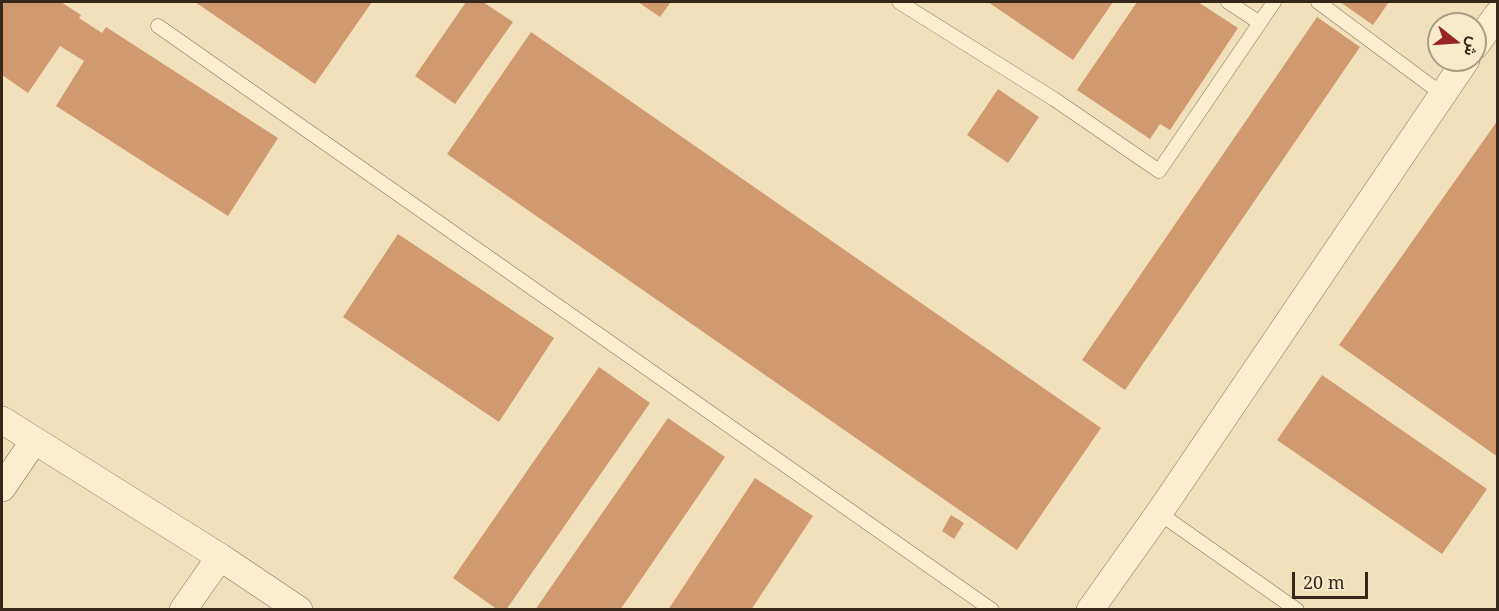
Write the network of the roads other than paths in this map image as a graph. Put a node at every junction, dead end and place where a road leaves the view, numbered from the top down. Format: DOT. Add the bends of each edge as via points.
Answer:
graph roads {
  1 [pos="899,2"];
  2 [pos="1228,2"];
  3 [pos="1274,2"];
  4 [pos="1317,2"];
  5 [pos="1497,14"];
  6 [pos="1260,23"];
  7 [pos="158,26"];
  8 [pos="1487,29"];
  9 [pos="1458,72"];
  10 [pos="1442,94"];
  11 [pos="2,420"];
  12 [pos="34,441"];
  13 [pos="2,488"];
  14 [pos="1159,513"];
  15 [pos="220,557"];
  16 [pos="183,609"];
  17 [pos="299,609"];
  18 [pos="992,609"];
  19 [pos="1090,609"];
  20 [pos="1296,609"];
  1 -- 6 [label="lane" via="1054,99 1159,171"];
  2 -- 6 [label="lane"];
  3 -- 6 [label="lane"];
  4 -- 10 [label="lane"];
  5 -- 8 [label="street"];
  7 -- 18 [label="lane"];
  9 -- 10 [label="street"];
  10 -- 14 [label="street"];
  11 -- 12 [label="street"];
  12 -- 13 [label="street"];
  12 -- 15 [label="street"];
  14 -- 19 [label="street"];
  14 -- 20 [label="lane"];
  15 -- 16 [label="street"];
  15 -- 17 [label="street"];
}
